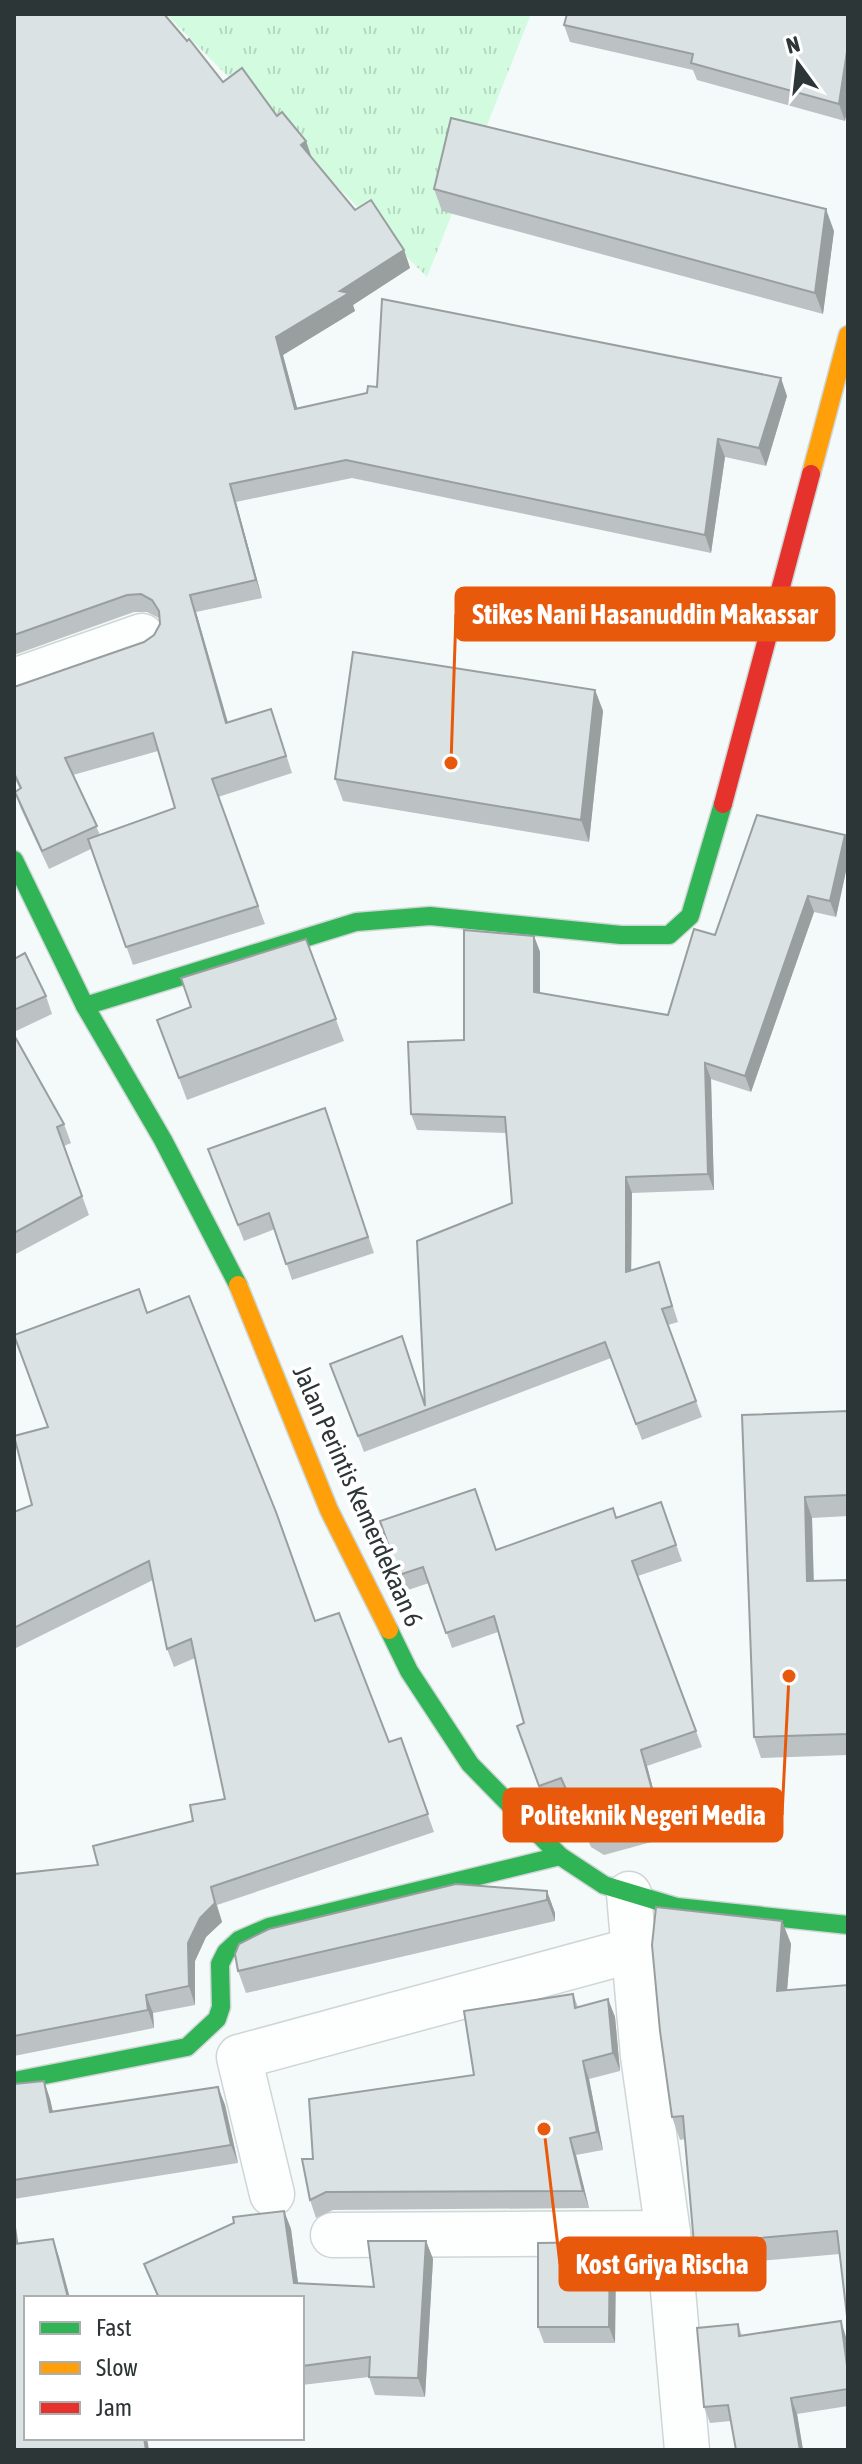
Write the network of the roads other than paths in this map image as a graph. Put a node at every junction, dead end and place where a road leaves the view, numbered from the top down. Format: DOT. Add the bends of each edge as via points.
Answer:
graph roads {
  1 [pos="848,335"];
  2 [pos="142,636"];
  3 [pos="14,681"];
  4 [pos="14,860"];
  5 [pos="85,1006"];
  6 [pos="560,1856"];
  7 [pos="629,1894"];
  8 [pos="848,1925"];
  9 [pos="633,1950"];
  10 [pos="14,2081"];
  11 [pos="272,2194"];
  12 [pos="668,2233"];
  13 [pos="333,2235"];
  14 [pos="687,2450"];
  1 -- 5 [label="street" via="701,887 690,916 669,935 430,916 356,922"];
  2 -- 3 [label="street"];
  4 -- 5 [label="street, Jalan Perintis Kemerdekaan 6"];
  5 -- 6 [label="street, Jalan Perintis Kemerdekaan 6" via="236,1280 329,1510 409,1671 470,1764"];
  6 -- 7 [label="street, Jalan Perintis Kemerdekaan 6" via="604,1885"];
  6 -- 10 [label="street" via="269,1927 227,1950 220,1962 222,2013 211,2031 187,2047"];
  7 -- 8 [label="street, Jalan Perintis Kemerdekaan 6" via="677,1907"];
  7 -- 9 [label="street"];
  9 -- 11 [label="street" via="239,2057"];
  9 -- 12 [label="street"];
  12 -- 13 [label="street"];
  12 -- 14 [label="street"];
}
